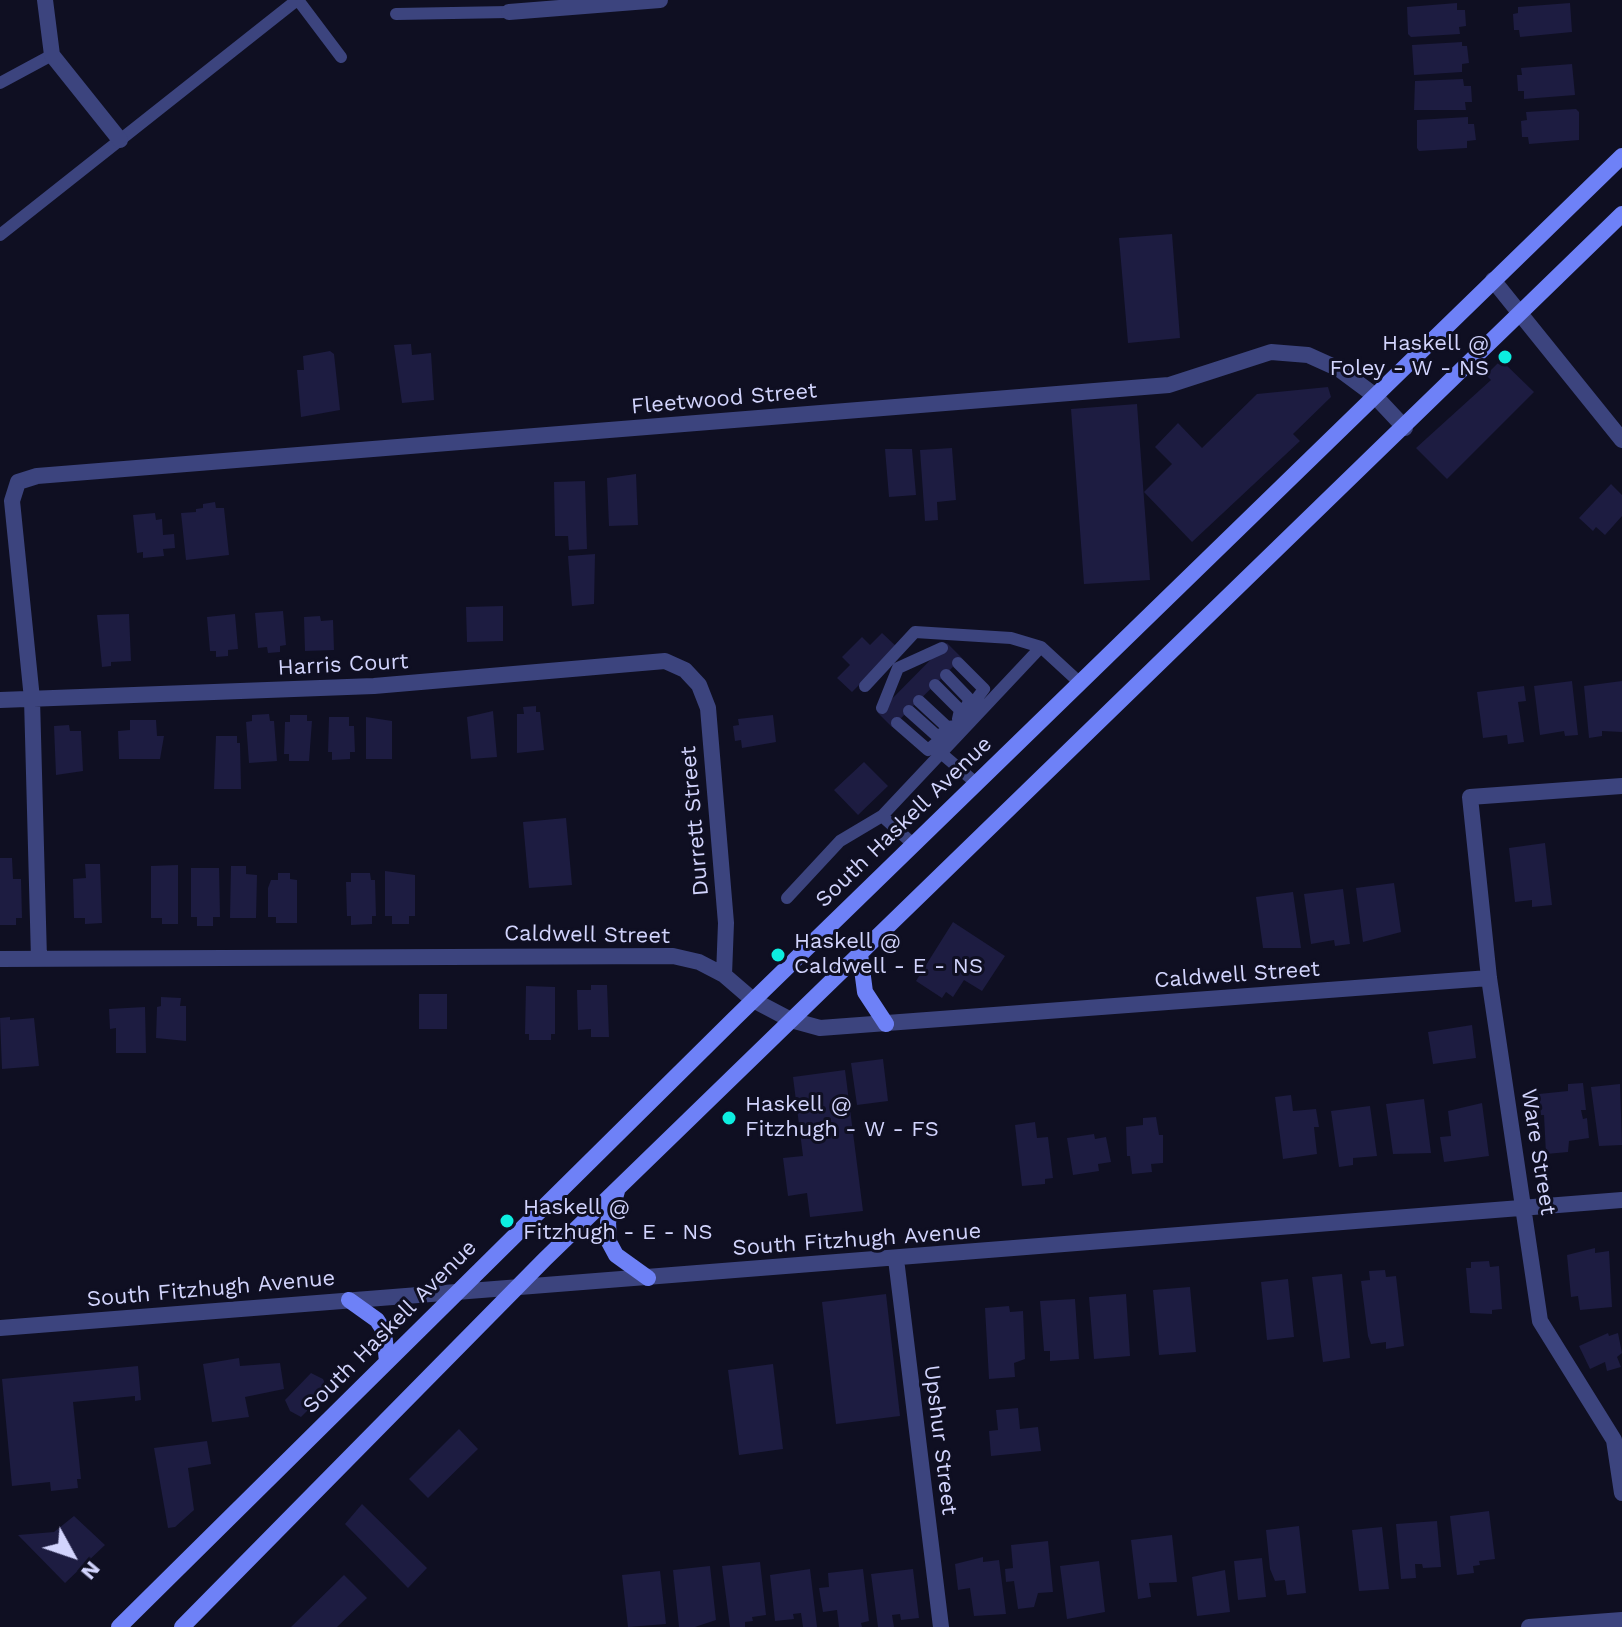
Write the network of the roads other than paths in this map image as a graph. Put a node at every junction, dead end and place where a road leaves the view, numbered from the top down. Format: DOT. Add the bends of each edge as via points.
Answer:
graph roads {
  1 [pos="45,0"];
  2 [pos="297,0"];
  3 [pos="660,0"];
  4 [pos="504,6"];
  5 [pos="396,14"];
  6 [pos="52,55"];
  7 [pos="341,57"];
  8 [pos="0,83"];
  9 [pos="120,140"];
  10 [pos="1622,156"];
  11 [pos="1622,214"];
  12 [pos="0,235"];
  13 [pos="1493,280"];
  14 [pos="1522,313"];
  15 [pos="1374,395"];
  16 [pos="1405,428"];
  17 [pos="1622,440"];
  18 [pos="1041,647"];
  19 [pos="942,648"];
  20 [pos="931,659"];
  21 [pos="958,663"];
  22 [pos="893,664"];
  23 [pos="685,670"];
  24 [pos="920,670"];
  25 [pos="946,675"];
  26 [pos="1079,682"];
  27 [pos="935,685"];
  28 [pos="865,686"];
  29 [pos="904,686"];
  30 [pos="894,697"];
  31 [pos="32,699"];
  32 [pos="0,700"];
  33 [pos="919,701"];
  34 [pos="882,708"];
  35 [pos="909,711"];
  36 [pos="897,723"];
  37 [pos="959,729"];
  38 [pos="941,753"];
  39 [pos="976,783"];
  40 [pos="1622,786"];
  41 [pos="882,816"];
  42 [pos="913,844"];
  43 [pos="787,898"];
  44 [pos="860,954"];
  45 [pos="0,959"];
  46 [pos="39,959"];
  47 [pos="724,975"];
  48 [pos="1489,978"];
  49 [pos="753,1000"];
  50 [pos="791,1020"];
  51 [pos="886,1024"];
  52 [pos="618,1189"];
  53 [pos="1622,1200"];
  54 [pos="1524,1208"];
  55 [pos="896,1259"];
  56 [pos="648,1278"];
  57 [pos="521,1285"];
  58 [pos="458,1289"];
  59 [pos="349,1300"];
  60 [pos="0,1328"];
  61 [pos="387,1362"];
  62 [pos="1622,1493"];
  63 [pos="1622,1620"];
  64 [pos="119,1627"];
  65 [pos="182,1627"];
  66 [pos="941,1627"];
  67 [pos="1529,1627"];
  1 -- 6 [label="street"];
  2 -- 7 [label="lane"];
  2 -- 9 [label="lane"];
  3 -- 4 [label="street"];
  4 -- 5 [label="lane"];
  6 -- 8 [label="lane"];
  6 -- 9 [label="street"];
  9 -- 12 [label="lane"];
  10 -- 13 [label="main road, South Haskell Avenue"];
  11 -- 14 [label="main road"];
  13 -- 14 [label="street"];
  13 -- 15 [label="main road, South Haskell Avenue"];
  14 -- 16 [label="main road"];
  14 -- 17 [label="street"];
  15 -- 16 [label="street, Fleetwood Street"];
  15 -- 26 [label="main road, South Haskell Avenue"];
  15 -- 31 [label="street, Fleetwood Street" via="1339,369 1308,355 1271,352 1169,385 37,476 18,482 12,501"];
  16 -- 44 [label="main road"];
  18 -- 22 [label="lane" via="1011,638 915,632"];
  18 -- 26 [label="lane"];
  18 -- 37 [label="lane"];
  19 -- 22 [label="lane"];
  20 -- 22 [label="lane"];
  21 -- 37 [label="lane" via="984,689"];
  22 -- 24 [label="lane"];
  22 -- 28 [label="lane"];
  22 -- 29 [label="lane"];
  22 -- 30 [label="lane"];
  22 -- 34 [label="lane"];
  23 -- 31 [label="street, Harris Court" via="665,661 374,686"];
  23 -- 47 [label="street, Durrett Street" via="699,685 708,708 726,923"];
  25 -- 37 [label="lane" via="970,700"];
  26 -- 39 [label="main road, South Haskell Avenue"];
  27 -- 37 [label="lane" via="960,710"];
  31 -- 32 [label="street, Harris Court"];
  31 -- 46 [label="street"];
  33 -- 37 [label="lane" via="947,727"];
  35 -- 37 [label="lane" via="937,736"];
  36 -- 37 [label="lane" via="928,750"];
  37 -- 38 [label="lane"];
  38 -- 39 [label="lane"];
  38 -- 41 [label="lane"];
  39 -- 42 [label="main road, South Haskell Avenue"];
  40 -- 48 [label="street, Ware Street" via="1470,797"];
  41 -- 42 [label="lane"];
  41 -- 43 [label="lane" via="840,841"];
  42 -- 49 [label="main road, South Haskell Avenue"];
  44 -- 50 [label="main road"];
  44 -- 51 [label="main road" via="865,992"];
  45 -- 46 [label="street, Caldwell Street"];
  46 -- 47 [label="street, Caldwell Street" via="655,955 699,962"];
  47 -- 49 [label="street, Caldwell Street"];
  48 -- 51 [label="street, Caldwell Street"];
  48 -- 54 [label="street, Ware Street"];
  49 -- 50 [label="street, Caldwell Street"];
  49 -- 58 [label="main road, South Haskell Avenue"];
  50 -- 51 [label="street, Caldwell Street" via="820,1028"];
  50 -- 52 [label="main road"];
  52 -- 56 [label="main road" via="608,1222 609,1242 616,1255"];
  52 -- 57 [label="main road"];
  53 -- 54 [label="street, South Fitzhugh Avenue"];
  54 -- 55 [label="street, South Fitzhugh Avenue"];
  54 -- 62 [label="street, Ware Street" via="1540,1321 1614,1440"];
  55 -- 56 [label="street, South Fitzhugh Avenue"];
  55 -- 66 [label="street, Upshur Street"];
  56 -- 57 [label="street, South Fitzhugh Avenue"];
  57 -- 58 [label="street, South Fitzhugh Avenue"];
  57 -- 65 [label="main road"];
  58 -- 59 [label="street, South Fitzhugh Avenue"];
  58 -- 61 [label="main road, South Haskell Avenue"];
  59 -- 60 [label="street, South Fitzhugh Avenue"];
  59 -- 61 [label="main road" via="384,1331"];
  61 -- 64 [label="main road, South Haskell Avenue"];
  63 -- 67 [label="street"];
}
